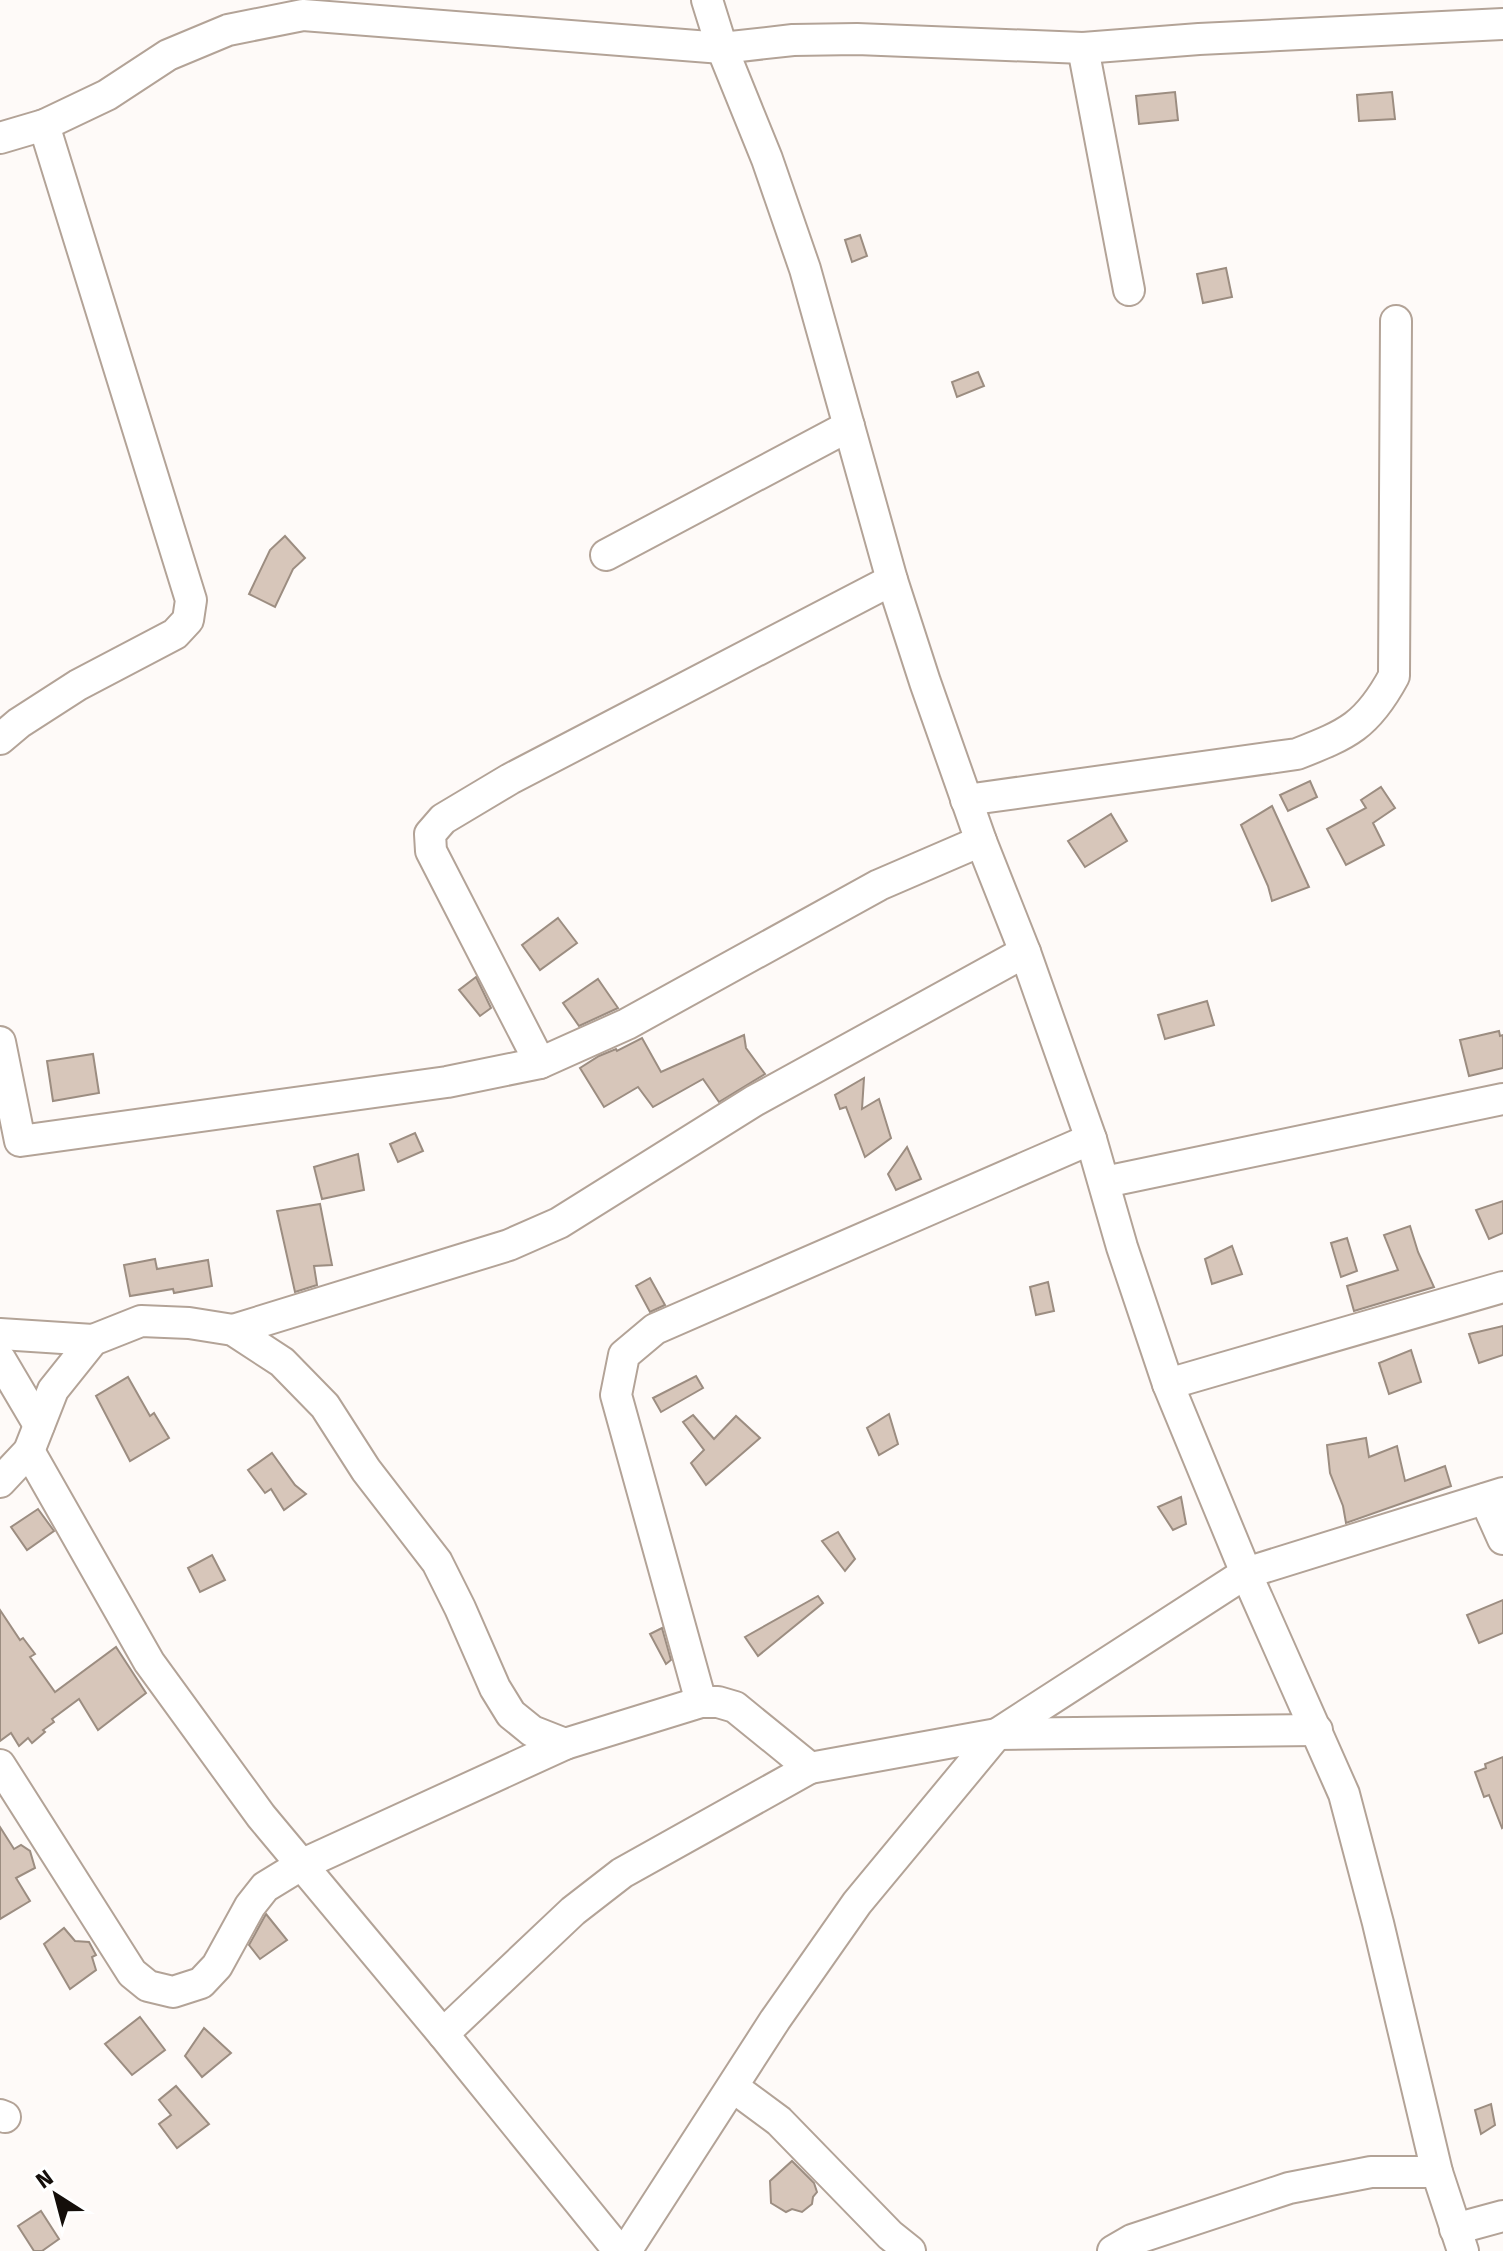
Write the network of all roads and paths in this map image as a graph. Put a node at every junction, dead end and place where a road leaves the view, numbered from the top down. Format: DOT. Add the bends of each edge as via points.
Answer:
graph roads {
  1 [pos="707,0"];
  2 [pos="1503,24"];
  3 [pos="722,48"];
  4 [pos="1083,48"];
  5 [pos="44,125"];
  6 [pos="0,138"];
  7 [pos="1129,290"];
  8 [pos="1396,321"];
  9 [pos="849,426"];
  10 [pos="606,555"];
  11 [pos="892,580"];
  12 [pos="0,739"];
  13 [pos="966,800"];
  14 [pos="981,841"];
  15 [pos="1025,952"];
  16 [pos="0,1042"];
  17 [pos="540,1063"];
  18 [pos="1503,1099"];
  19 [pos="1091,1139"];
  20 [pos="10,1143"];
  21 [pos="1105,1182"];
  22 [pos="1503,1287"];
  23 [pos="233,1330"];
  24 [pos="0,1334"];
  25 [pos="93,1340"];
  26 [pos="0,1359"];
  27 [pos="1168,1384"];
  28 [pos="34,1438"];
  29 [pos="0,1482"];
  30 [pos="1494,1496"];
  31 [pos="1503,1539"];
  32 [pos="1246,1573"];
  33 [pos="701,1702"];
  34 [pos="1317,1730"];
  35 [pos="997,1734"];
  36 [pos="565,1744"];
  37 [pos="0,1765"];
  38 [pos="810,1768"];
  39 [pos="301,1865"];
  40 [pos="443,2034"];
  41 [pos="733,2087"];
  42 [pos="1437,2172"];
  43 [pos="1503,2216"];
  44 [pos="1459,2240"];
  45 [pos="619,2251"];
  46 [pos="626,2251"];
  47 [pos="910,2251"];
  48 [pos="1113,2251"];
  1 -- 3 [label="street"];
  2 -- 4 [label="street"];
  3 -- 4 [label="street" via="857,39"];
  3 -- 5 [label="street" via="303,15 228,30 168,55 107,95"];
  3 -- 9 [label="street" via="788,217"];
  4 -- 7 [label="street"];
  5 -- 6 [label="street"];
  5 -- 12 [label="street" via="191,600 188,620 175,634 78,685"];
  8 -- 13 [label="street" via="1394,676 1378,705 1343,736 1297,754"];
  9 -- 10 [label="street"];
  9 -- 11 [label="street"];
  11 -- 13 [label="street"];
  11 -- 17 [label="street" via="510,779 443,819 430,834 431,851"];
  13 -- 14 [label="street"];
  14 -- 15 [label="street"];
  14 -- 17 [label="street" via="879,885 627,1024"];
  15 -- 19 [label="street"];
  15 -- 23 [label="street" via="754,1101 559,1223 509,1245"];
  16 -- 20 [label="street"];
  17 -- 20 [label="street" via="447,1082"];
  18 -- 21 [label="street"];
  19 -- 21 [label="street"];
  19 -- 33 [label="street" via="655,1329 624,1355 616,1395"];
  21 -- 27 [label="street"];
  22 -- 27 [label="street"];
  23 -- 25 [label="street" via="141,1321"];
  23 -- 36 [label="street" via="282,1362 325,1406 366,1470 437,1562 511,1714 532,1731"];
  24 -- 25 [label="street"];
  25 -- 28 [label="street" via="53,1390"];
  26 -- 28 [label="street"];
  27 -- 32 [label="street"];
  28 -- 29 [label="street"];
  28 -- 39 [label="street" via="149,1662"];
  30 -- 31 [label="street"];
  30 -- 32 [label="street"];
  32 -- 34 [label="street"];
  32 -- 35 [label="street"];
  33 -- 36 [label="street"];
  33 -- 38 [label="street" via="735,1707"];
  34 -- 35 [label="street"];
  34 -- 42 [label="street" via="1358,1844"];
  35 -- 38 [label="street"];
  35 -- 41 [label="street" via="857,1903"];
  36 -- 39 [label="street"];
  37 -- 39 [label="street" via="132,1973 148,1986 173,1992 201,1983 265,1887"];
  38 -- 40 [label="street" via="622,1873 573,1911"];
  39 -- 40 [label="street"];
  40 -- 45 [label="street"];
  41 -- 46 [label="street"];
  41 -- 47 [label="street" via="779,2121"];
  42 -- 44 [label="street"];
  42 -- 48 [label="street" via="1371,2172 1289,2188"];
  43 -- 44 [label="street"];
}
